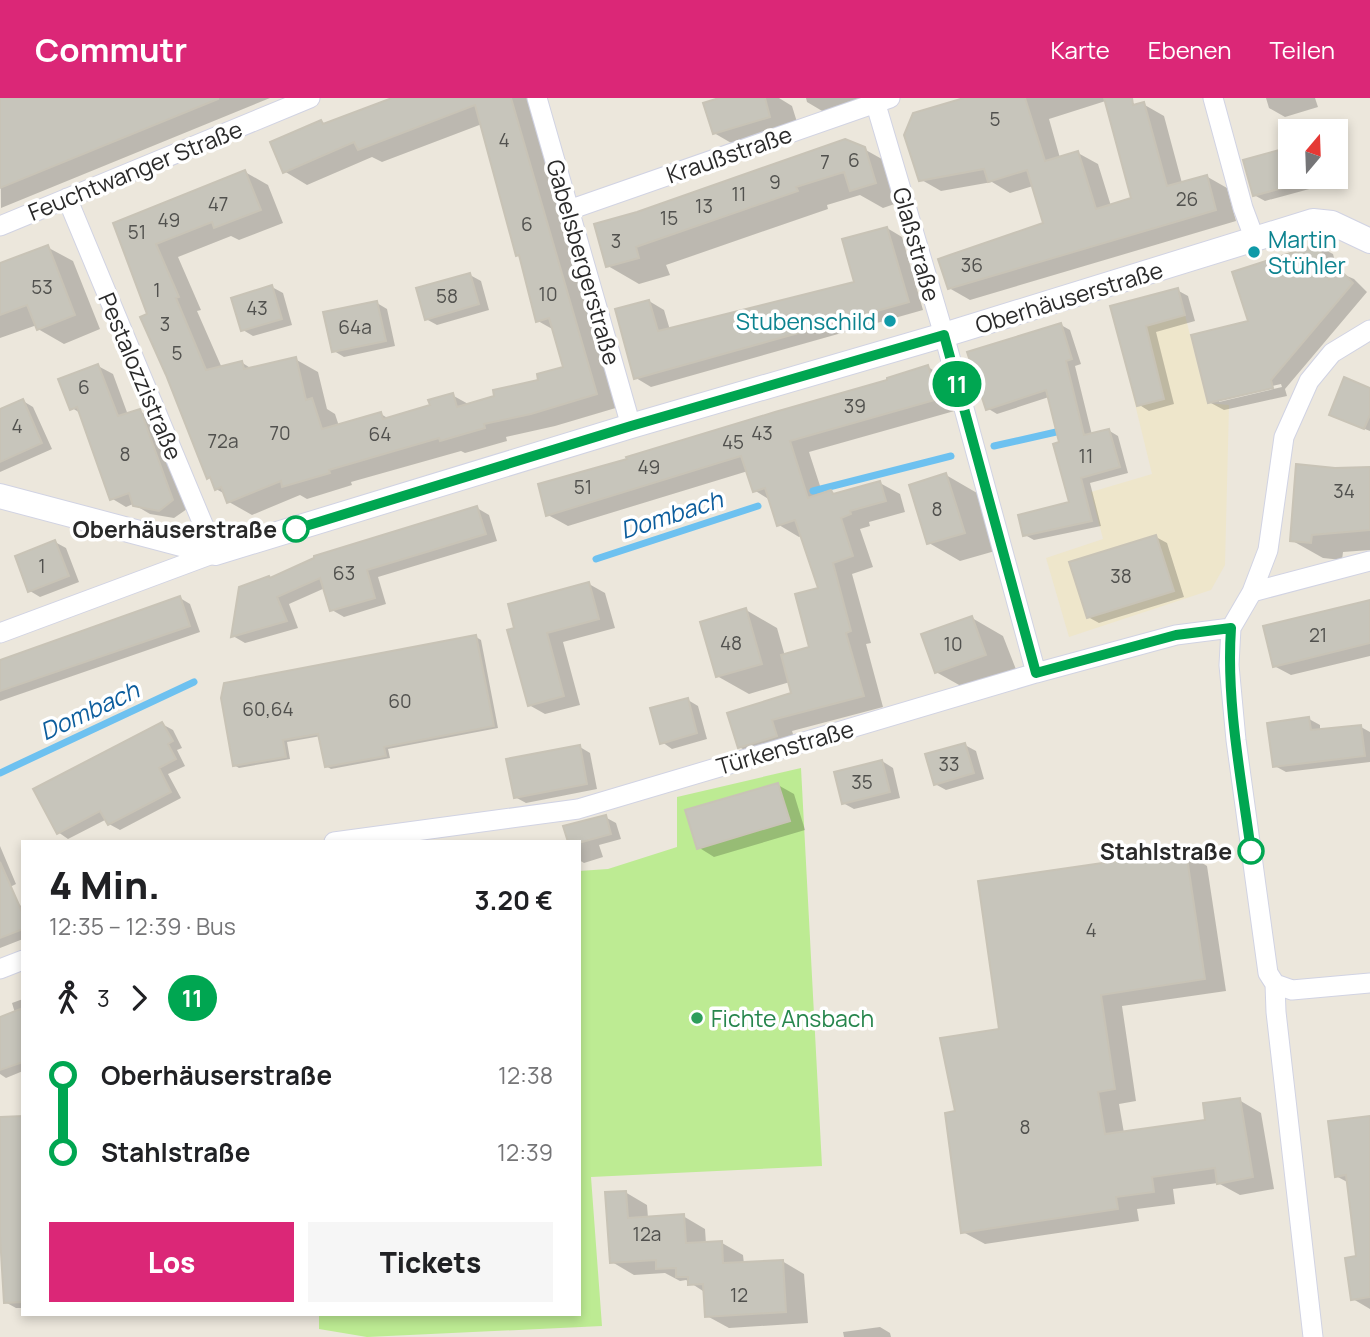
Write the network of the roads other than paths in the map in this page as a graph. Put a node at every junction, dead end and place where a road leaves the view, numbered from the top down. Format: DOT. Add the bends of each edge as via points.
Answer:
graph roads {
  1 [pos="310,98"];
  2 [pos="537,98"];
  3 [pos="1213,98"];
  4 [pos="880,100"];
  5 [pos="67,198"];
  6 [pos="569,211"];
  7 [pos="0,226"];
  8 [pos="1367,232"];
  9 [pos="1255,240"];
  10 [pos="1370,330"];
  11 [pos="944,335"];
  12 [pos="631,426"];
  13 [pos="0,496"];
  14 [pos="215,553"];
  15 [pos="1370,561"];
  16 [pos="1252,592"];
  17 [pos="1231,628"];
  18 [pos="0,633"];
  19 [pos="1036,673"];
  20 [pos="349,840"];
  21 [pos="21,961"];
  22 [pos="0,970"];
  23 [pos="1370,983"];
  24 [pos="1275,984"];
  25 [pos="1313,1337"];
  1 -- 5 [label="street, Feuchtwanger Straße"];
  2 -- 6 [label="street, Gabelsbergerstraße"];
  3 -- 9 [label="street"];
  4 -- 6 [label="street, Kraußstraße"];
  4 -- 11 [label="street, Glaßstraße"];
  5 -- 7 [label="street, Feuchtwanger Straße"];
  5 -- 14 [label="street, Pestalozzistraße"];
  6 -- 12 [label="street, Gabelsbergerstraße"];
  8 -- 9 [label="street, Oberhäuserstraße" via="1313,222"];
  9 -- 11 [label="street, Oberhäuserstraße"];
  10 -- 16 [label="street" via="1332,353 1309,381 1284,437 1268,550"];
  11 -- 12 [label="street, Oberhäuserstraße"];
  11 -- 19 [label="street, Glaßstraße"];
  12 -- 14 [label="street, Oberhäuserstraße"];
  13 -- 14 [label="street"];
  14 -- 18 [label="street, Oberhäuserstraße"];
  15 -- 16 [label="street"];
  16 -- 17 [label="street"];
  17 -- 19 [label="street, Türkenstraße" via="1176,635"];
  17 -- 24 [label="street" via="1228,665 1236,740 1269,973"];
  19 -- 20 [label="street, Türkenstraße" via="578,809"];
  21 -- 22 [label="street"];
  23 -- 24 [label="street" via="1292,990"];
  24 -- 25 [label="street"];
}
